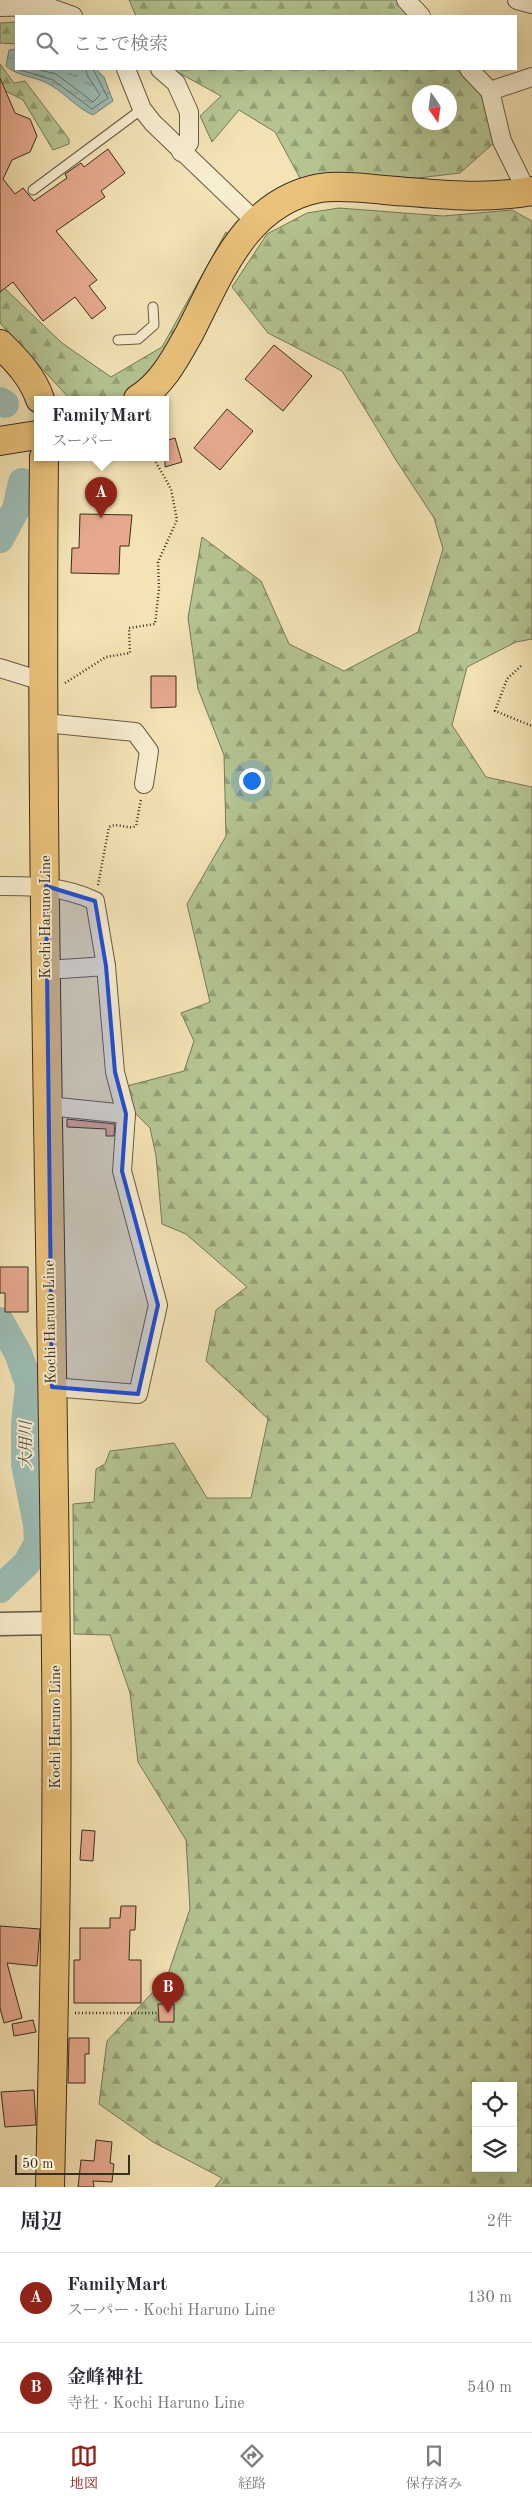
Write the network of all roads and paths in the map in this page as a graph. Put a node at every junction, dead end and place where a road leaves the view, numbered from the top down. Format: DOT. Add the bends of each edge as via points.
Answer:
graph roads {
  1 [pos="406,0"];
  2 [pos="517,0"];
  3 [pos="532,4"];
  4 [pos="0,7"];
  5 [pos="70,15"];
  6 [pos="420,15"];
  7 [pos="126,70"];
  8 [pos="161,70"];
  9 [pos="470,70"];
  10 [pos="532,77"];
  11 [pos="490,91"];
  12 [pos="142,108"];
  13 [pos="181,152"];
  14 [pos="33,190"];
  15 [pos="530,191"];
  16 [pos="255,221"];
  17 [pos="153,307"];
  18 [pos="118,340"];
  19 [pos="0,344"];
  20 [pos="39,396"];
  21 [pos="141,396"];
  22 [pos="34,435"];
  23 [pos="0,441"];
  24 [pos="44,461"];
  25 [pos="155,461"];
  26 [pos="521,666"];
  27 [pos="0,668"];
  28 [pos="45,700"];
  29 [pos="532,726"];
  30 [pos="144,784"];
  31 [pos="0,886"];
  32 [pos="46,886"];
  33 [pos="95,901"];
  34 [pos="106,966"];
  35 [pos="47,970"];
  36 [pos="48,1106"];
  37 [pos="126,1114"];
  38 [pos="52,1387"];
  39 [pos="55,1623"];
  40 [pos="0,1624"];
  41 [pos="158,2013"];
  42 [pos="54,2014"];
  43 [pos="50,2187"];
  1 -- 6 [label="street"];
  2 -- 3 [label="street"];
  4 -- 5 [label="street" via="45,6"];
  7 -- 12 [label="street"];
  8 -- 13 [label="street" via="176,83 190,112 189,143"];
  9 -- 11 [label="street"];
  10 -- 11 [label="street"];
  11 -- 15 [label="street" via="502,141"];
  12 -- 13 [label="street"];
  12 -- 14 [label="lane"];
  13 -- 16 [label="street"];
  15 -- 16 [label="main road" via="490,197 352,187 320,188 284,199"];
  16 -- 21 [label="main road" via="233,251 172,366"];
  17 -- 18 [label="lane" via="154,325 138,339"];
  19 -- 20 [label="main road" via="30,377"];
  22 -- 23 [label="main road"];
  24 -- 28 [label="main road, Kochi Haruno Line"];
  25 -- 28 [label="path" via="171,489 177,520 158,562 155,624 129,628 130,653 106,657"];
  26 -- 29 [label="path" via="508,679 495,711"];
  27 -- 28 [label="street"];
  28 -- 30 [label="street" via="135,732 149,751"];
  28 -- 32 [label="main road, Kochi Haruno Line"];
  30 -- 33 [label="path" via="136,826 109,827"];
  31 -- 32 [label="street"];
  32 -- 33 [label="street"];
  32 -- 35 [label="main road, Kochi Haruno Line"];
  33 -- 34 [label="street"];
  34 -- 35 [label="street"];
  34 -- 37 [label="street" via="114,1072"];
  35 -- 36 [label="main road, Kochi Haruno Line"];
  36 -- 37 [label="street"];
  36 -- 38 [label="main road, Kochi Haruno Line"];
  37 -- 38 [label="street" via="122,1171 158,1305 138,1394"];
  38 -- 39 [label="main road, Kochi Haruno Line"];
  39 -- 40 [label="street"];
  39 -- 42 [label="main road, Kochi Haruno Line"];
  41 -- 42 [label="path"];
  42 -- 43 [label="main road, Kochi Haruno Line"];
}
